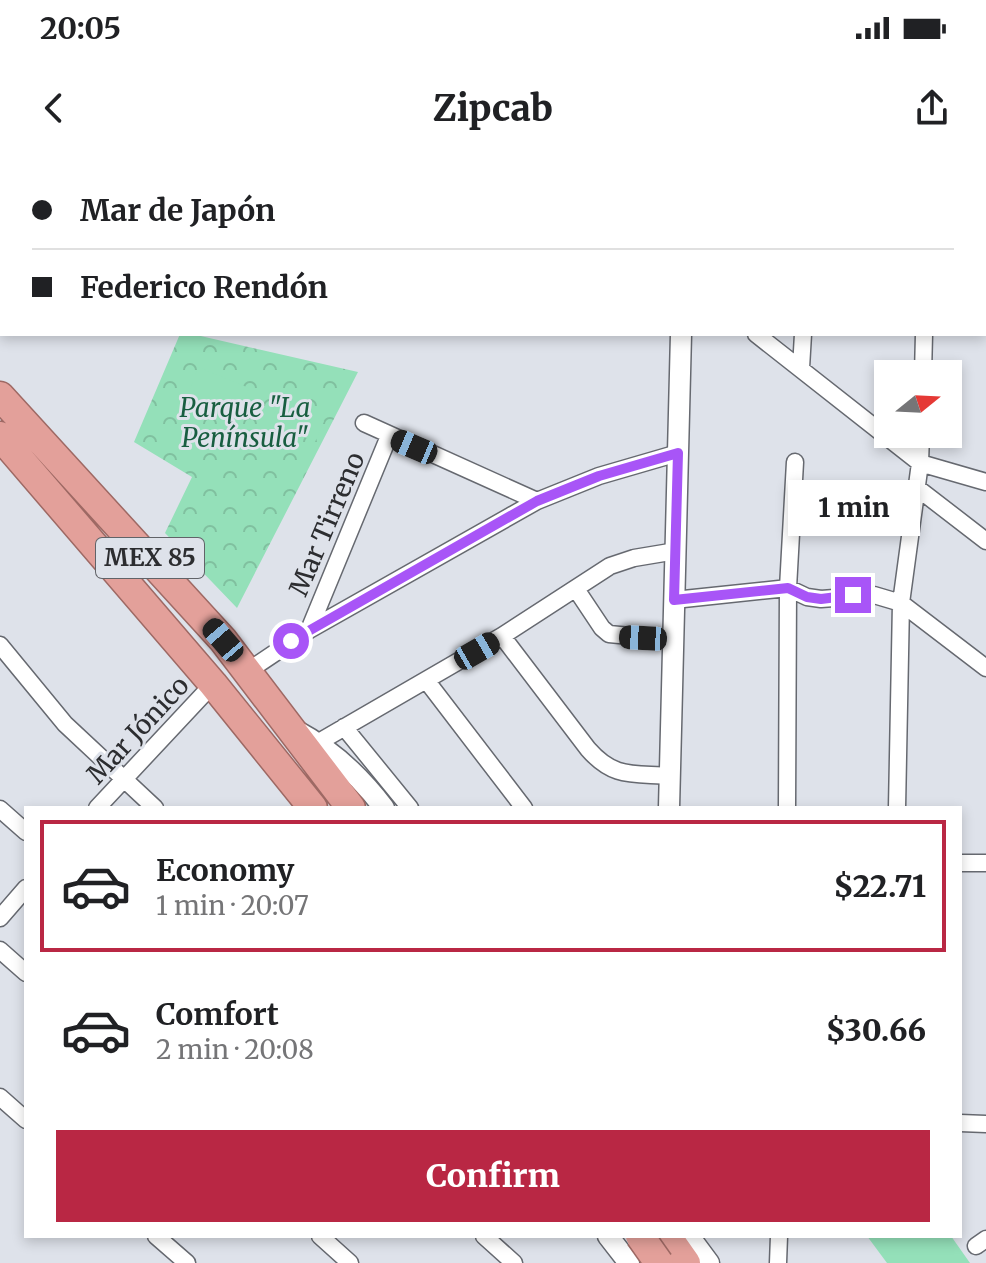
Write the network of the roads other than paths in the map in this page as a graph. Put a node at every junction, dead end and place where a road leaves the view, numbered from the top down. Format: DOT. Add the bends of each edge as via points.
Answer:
graph roads {
  1 [pos="681,336"];
  2 [pos="759,336"];
  3 [pos="803,336"];
  4 [pos="924,336"];
  5 [pos="923,360"];
  6 [pos="801,368"];
  7 [pos="0,396"];
  8 [pos="364,423"];
  9 [pos="0,436"];
  10 [pos="389,436"];
  11 [pos="921,448"];
  12 [pos="678,453"];
  13 [pos="795,462"];
  14 [pos="920,463"];
  15 [pos="986,482"];
  16 [pos="916,487"];
  17 [pos="537,501"];
  18 [pos="984,537"];
  19 [pos="676,551"];
  20 [pos="788,588"];
  21 [pos="576,589"];
  22 [pos="674,600"];
  23 [pos="901,603"];
  24 [pos="309,630"];
  25 [pos="502,636"];
  26 [pos="672,640"];
  27 [pos="0,645"];
  28 [pos="986,668"];
  29 [pos="248,671"];
  30 [pos="426,680"];
  31 [pos="213,684"];
  32 [pos="344,727"];
  33 [pos="292,728"];
  34 [pos="319,742"];
  35 [pos="278,764"];
  36 [pos="670,776"];
  37 [pos="123,780"];
  38 [pos="99,806"];
  39 [pos="153,806"];
  40 [pos="296,806"];
  41 [pos="311,806"];
  42 [pos="350,806"];
  43 [pos="382,806"];
  44 [pos="408,806"];
  45 [pos="522,806"];
  46 [pos="669,806"];
  47 [pos="787,806"];
  48 [pos="897,806"];
  49 [pos="0,809"];
  50 [pos="24,830"];
  51 [pos="962,863"];
  52 [pos="986,863"];
  53 [pos="24,890"];
  54 [pos="0,918"];
  55 [pos="0,950"];
  56 [pos="24,971"];
  57 [pos="0,1097"];
  58 [pos="24,1118"];
  59 [pos="962,1123"];
  60 [pos="986,1124"];
  61 [pos="158,1238"];
  62 [pos="322,1238"];
  63 [pos="486,1238"];
  64 [pos="610,1238"];
  65 [pos="641,1238"];
  66 [pos="657,1238"];
  67 [pos="668,1238"];
  68 [pos="690,1238"];
  69 [pos="779,1238"];
  70 [pos="187,1263"];
  71 [pos="350,1263"];
  72 [pos="514,1263"];
  73 [pos="629,1263"];
  74 [pos="657,1263"];
  75 [pos="686,1263"];
  76 [pos="709,1263"];
  77 [pos="778,1263"];
  1 -- 12 [label="street"];
  2 -- 6 [label="street"];
  3 -- 6 [label="street"];
  4 -- 5 [label="street"];
  6 -- 14 [label="street"];
  7 -- 29 [label="highway, MEX 85"];
  8 -- 10 [label="street"];
  9 -- 31 [label="highway, MEX 85"];
  10 -- 17 [label="street"];
  10 -- 24 [label="street, Mar Tirreno"];
  11 -- 14 [label="street"];
  12 -- 17 [label="street"];
  12 -- 19 [label="street"];
  13 -- 20 [label="street"];
  14 -- 15 [label="street"];
  14 -- 16 [label="street"];
  16 -- 18 [label="street"];
  16 -- 23 [label="street"];
  17 -- 24 [label="street"];
  19 -- 21 [label="street" via="623,561"];
  19 -- 22 [label="street"];
  20 -- 22 [label="street"];
  20 -- 23 [label="street" via="821,599 874,595"];
  20 -- 47 [label="street"];
  21 -- 25 [label="street"];
  21 -- 26 [label="street" via="609,634"];
  22 -- 26 [label="street"];
  23 -- 28 [label="street"];
  23 -- 48 [label="street"];
  24 -- 29 [label="street"];
  25 -- 30 [label="street"];
  25 -- 36 [label="street" via="603,765 617,772"];
  26 -- 36 [label="street"];
  27 -- 37 [label="street" via="65,724"];
  29 -- 33 [label="highway, MEX 85"];
  30 -- 32 [label="street"];
  30 -- 45 [label="street"];
  31 -- 35 [label="highway, MEX 85"];
  31 -- 37 [label="street, Mar Jónico"];
  32 -- 34 [label="street"];
  32 -- 44 [label="street"];
  33 -- 34 [label="street"];
  33 -- 42 [label="highway, MEX 85"];
  34 -- 43 [label="street"];
  35 -- 40 [label="street"];
  35 -- 41 [label="highway, MEX 85"];
  36 -- 46 [label="street"];
  37 -- 38 [label="street, Mar Jónico"];
  37 -- 39 [label="street"];
  49 -- 50 [label="street"];
  51 -- 52 [label="street"];
  53 -- 54 [label="street"];
  55 -- 56 [label="street"];
  57 -- 58 [label="street"];
  59 -- 60 [label="street"];
  61 -- 70 [label="street"];
  62 -- 71 [label="street"];
  63 -- 72 [label="street"];
  64 -- 73 [label="street"];
  65 -- 74 [label="highway, bridge"];
  66 -- 74 [label="street"];
  67 -- 75 [label="highway"];
  68 -- 76 [label="street"];
  69 -- 77 [label="street"];
}
